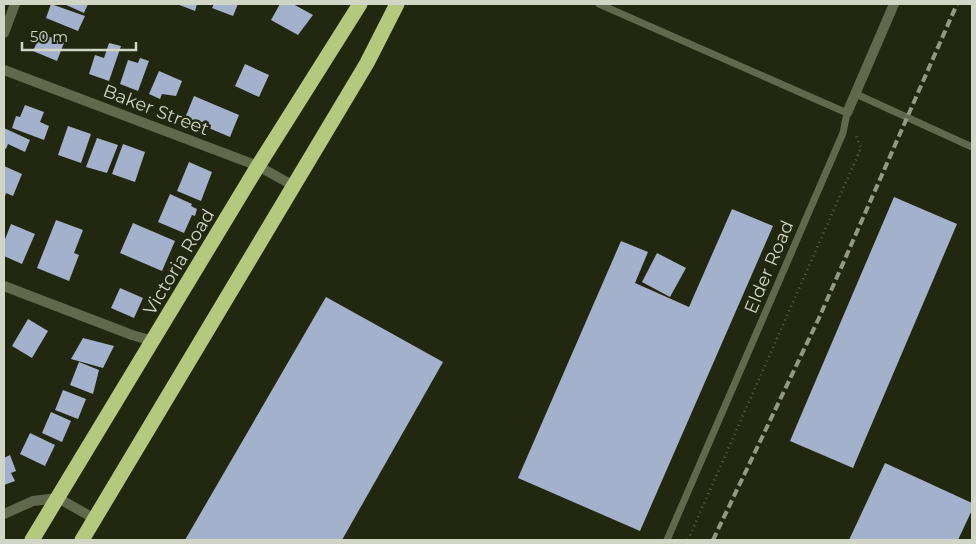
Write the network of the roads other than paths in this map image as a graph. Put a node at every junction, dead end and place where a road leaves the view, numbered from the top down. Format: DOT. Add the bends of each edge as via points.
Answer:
graph roads {
  1 [pos="15,4"];
  2 [pos="397,4"];
  3 [pos="599,4"];
  4 [pos="894,4"];
  5 [pos="356,5"];
  6 [pos="4,33"];
  7 [pos="4,70"];
  8 [pos="856,94"];
  9 [pos="847,113"];
  10 [pos="972,147"];
  11 [pos="258,166"];
  12 [pos="294,186"];
  13 [pos="4,286"];
  14 [pos="153,341"];
  15 [pos="58,498"];
  16 [pos="4,514"];
  17 [pos="95,519"];
  18 [pos="32,540"];
  19 [pos="82,540"];
  20 [pos="667,540"];
  1 -- 6 [label="street"];
  2 -- 12 [label="highway" via="367,63"];
  3 -- 9 [label="lane"];
  4 -- 8 [label="street, Elder Road"];
  5 -- 11 [label="highway, Victoria Road"];
  7 -- 11 [label="street, Baker Street"];
  8 -- 9 [label="street, Elder Road"];
  8 -- 10 [label="lane"];
  9 -- 20 [label="lane, Elder Road" via="843,133 798,240"];
  11 -- 12 [label="street, Baker Street"];
  11 -- 14 [label="highway, Victoria Road"];
  12 -- 17 [label="highway"];
  13 -- 14 [label="street"];
  14 -- 15 [label="highway, Victoria Road"];
  15 -- 16 [label="street" via="33,501"];
  15 -- 17 [label="street"];
  15 -- 18 [label="highway, Victoria Road"];
  17 -- 19 [label="highway"];
}
